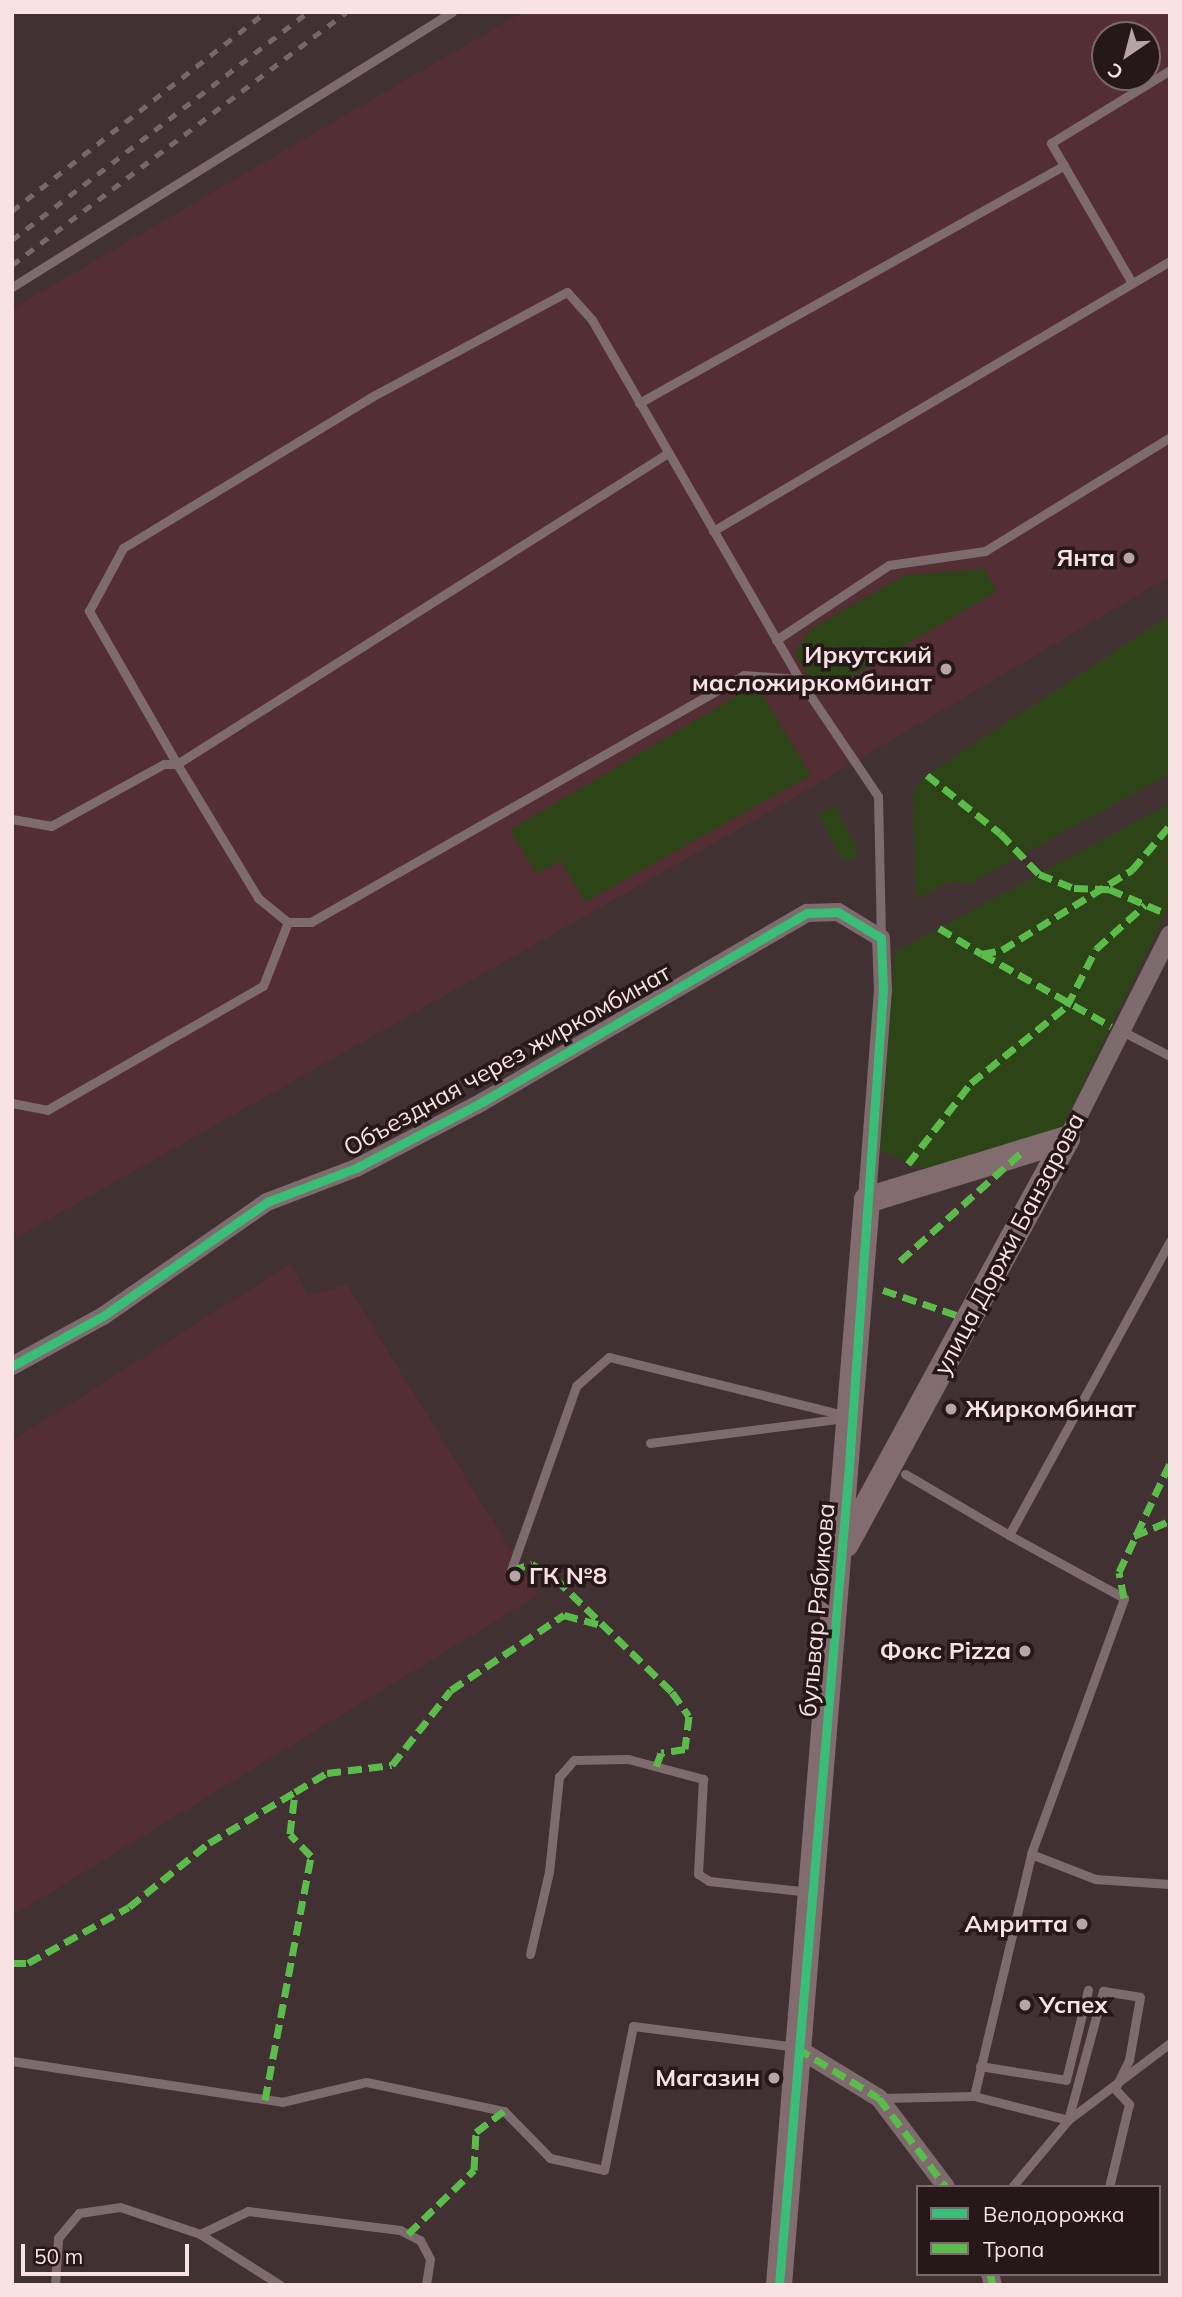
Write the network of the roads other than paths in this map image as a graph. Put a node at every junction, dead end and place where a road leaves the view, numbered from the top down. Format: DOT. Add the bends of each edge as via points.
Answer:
graph roads {
  1 [pos="452,12"];
  2 [pos="1168,74"];
  3 [pos="1064,165"];
  4 [pos="1170,261"];
  5 [pos="1132,284"];
  6 [pos="12,287"];
  7 [pos="639,403"];
  8 [pos="1170,437"];
  9 [pos="668,453"];
  10 [pos="713,531"];
  11 [pos="776,640"];
  12 [pos="799,679"];
  13 [pos="177,764"];
  14 [pos="12,820"];
  15 [pos="288,922"];
  16 [pos="1170,934"];
  17 [pos="881,937"];
  18 [pos="1122,1031"];
  19 [pos="1170,1056"];
  20 [pos="12,1103"];
  21 [pos="1067,1139"];
  22 [pos="867,1200"];
  23 [pos="1170,1241"];
  24 [pos="12,1366"];
  25 [pos="852,1417"];
  26 [pos="650,1443"];
  27 [pos="905,1474"];
  28 [pos="1009,1535"];
  29 [pos="842,1551"];
  30 [pos="510,1570"];
  31 [pos="1031,1854"];
  32 [pos="1170,1884"];
  33 [pos="811,1893"];
  34 [pos="530,1954"];
  35 [pos="1088,1990"];
  36 [pos="1170,2043"];
  37 [pos="797,2048"];
  38 [pos="12,2060"];
  39 [pos="980,2066"];
  40 [pos="1115,2089"];
  41 [pos="974,2096"];
  42 [pos="879,2098"];
  43 [pos="1068,2120"];
  44 [pos="944,2185"];
  45 [pos="1014,2185"];
  46 [pos="1109,2185"];
  47 [pos="200,2234"];
  48 [pos="55,2285"];
  49 [pos="279,2285"];
  50 [pos="426,2285"];
  51 [pos="779,2285"];
  1 -- 6 [label="lane"];
  2 -- 3 [label="lane" via="1051,143"];
  3 -- 5 [label="lane"];
  3 -- 7 [label="lane"];
  4 -- 5 [label="lane"];
  5 -- 10 [label="lane"];
  7 -- 9 [label="lane"];
  7 -- 13 [label="lane" via="592,320 567,292 373,396 123,548 89,611"];
  8 -- 11 [label="lane" via="985,551 888,565"];
  9 -- 10 [label="lane"];
  9 -- 13 [label="lane"];
  10 -- 11 [label="lane"];
  11 -- 12 [label="lane"];
  12 -- 15 [label="lane" via="744,674 311,922"];
  12 -- 17 [label="lane" via="878,796"];
  13 -- 14 [label="lane" via="164,764 51,826"];
  13 -- 15 [label="lane" via="258,898"];
  15 -- 20 [label="lane" via="263,986 47,1110"];
  16 -- 18 [label="street, улица Доржи Банзарова"];
  17 -- 22 [label="street, бульвар Рябикова" via="883,990"];
  17 -- 24 [label="street, Объездная через жиркомбинат" via="838,912 807,913 482,1102 356,1168 267,1202 126,1301"];
  18 -- 19 [label="lane"];
  18 -- 21 [label="street, улица Доржи Банзарова"];
  21 -- 22 [label="street"];
  21 -- 29 [label="street, улица Доржи Банзарова"];
  22 -- 25 [label="street, бульвар Рябикова"];
  23 -- 28 [label="lane"];
  25 -- 26 [label="lane"];
  25 -- 29 [label="street, бульвар Рябикова"];
  25 -- 30 [label="lane" via="609,1357 576,1386"];
  27 -- 28 [label="lane"];
  28 -- 31 [label="lane" via="1124,1598"];
  29 -- 33 [label="street, бульвар Рябикова"];
  31 -- 32 [label="lane" via="1095,1879"];
  31 -- 39 [label="lane"];
  33 -- 34 [label="lane" via="709,1881 698,1874 703,1779 628,1759 574,1760 559,1777 549,1872"];
  33 -- 37 [label="street, бульвар Рябикова"];
  35 -- 39 [label="lane" via="1066,2080"];
  36 -- 40 [label="lane"];
  37 -- 38 [label="lane" via="633,2026 604,2170 550,2158 504,2111 366,2082 282,2102"];
  37 -- 42 [label="street"];
  37 -- 51 [label="street, бульвар Рябикова"];
  39 -- 41 [label="lane"];
  40 -- 43 [label="lane"];
  40 -- 43 [label="lane" via="1129,2060 1140,1997 1103,1991"];
  40 -- 46 [label="lane" via="1129,2104"];
  41 -- 42 [label="lane"];
  41 -- 43 [label="lane"];
  42 -- 44 [label="street"];
  43 -- 45 [label="lane"];
  47 -- 48 [label="lane" via="120,2207 79,2213 58,2238"];
  47 -- 49 [label="lane"];
  47 -- 50 [label="lane" via="248,2211 400,2230 421,2240 430,2259"];
}
